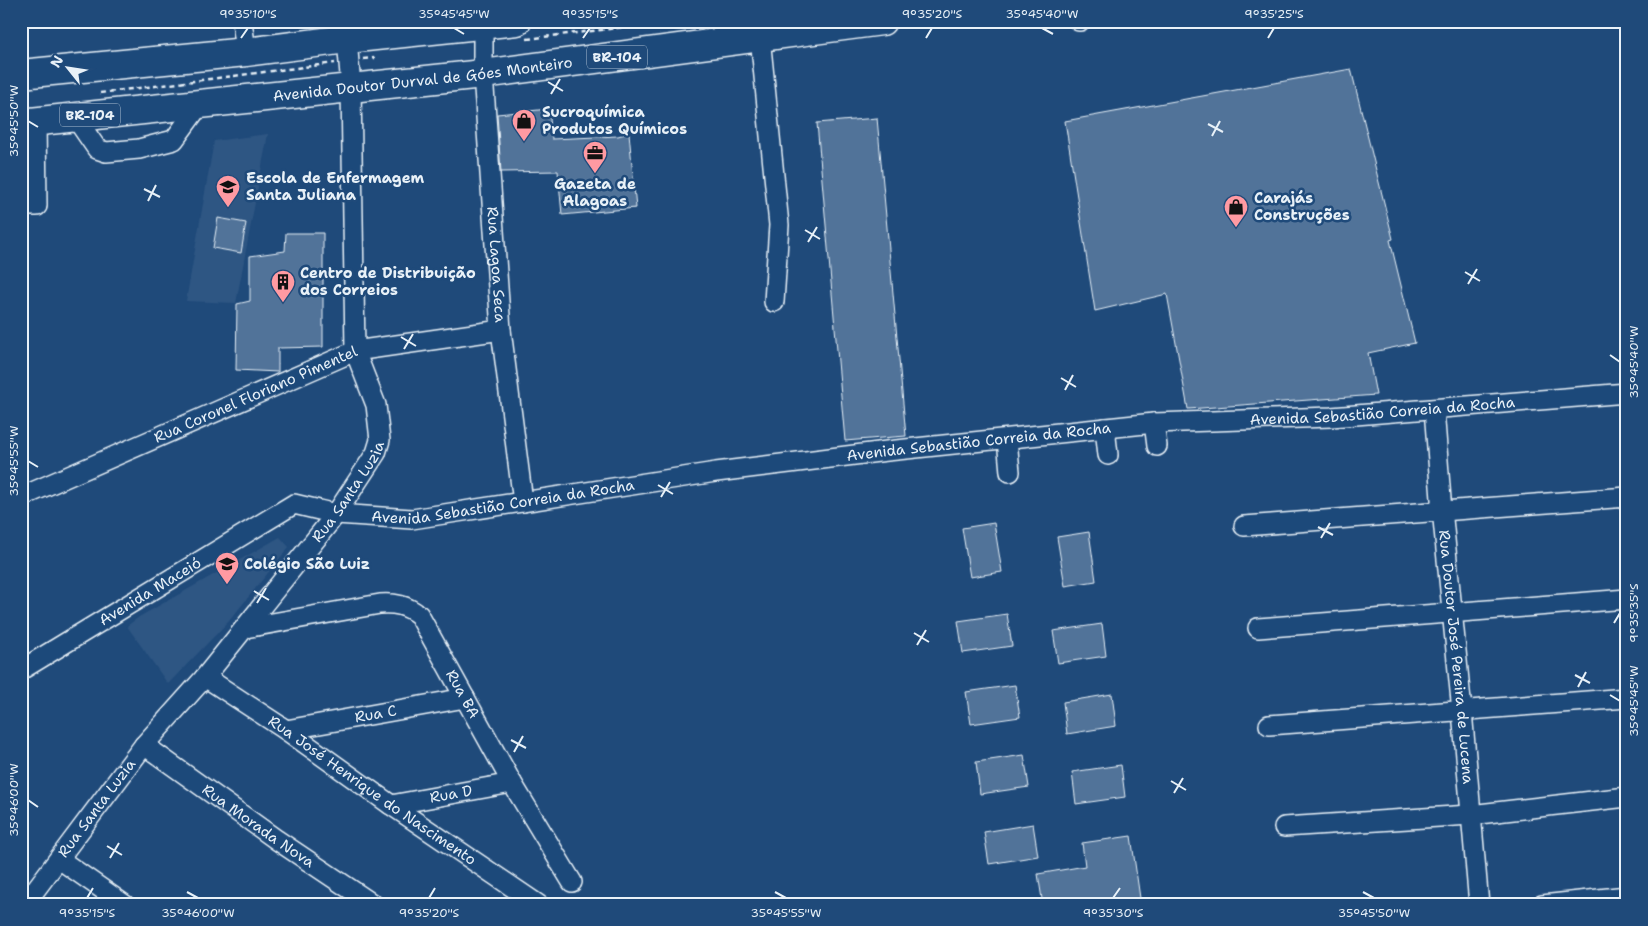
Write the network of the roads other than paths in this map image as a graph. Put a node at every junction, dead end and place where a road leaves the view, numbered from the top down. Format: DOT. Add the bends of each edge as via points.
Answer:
graph roads {
  1 [pos="242,21"];
  2 [pos="517,21"];
  3 [pos="882,21"];
  4 [pos="483,23"];
  5 [pos="760,38"];
  6 [pos="348,39"];
  7 [pos="246,52"];
  8 [pos="22,73"];
  9 [pos="483,74"];
  10 [pos="351,87"];
  11 [pos="201,104"];
  12 [pos="75,117"];
  13 [pos="29,122"];
  14 [pos="21,206"];
  15 [pos="774,302"];
  16 [pos="501,330"];
  17 [pos="355,351"];
  18 [pos="1627,393"];
  19 [pos="1434,409"];
  20 [pos="1154,423"];
  21 [pos="1105,428"];
  22 [pos="1007,439"];
  23 [pos="1157,446"];
  24 [pos="1108,455"];
  25 [pos="1010,472"];
  26 [pos="21,497"];
  27 [pos="1627,497"];
  28 [pos="524,502"];
  29 [pos="1442,511"];
  30 [pos="336,514"];
  31 [pos="1244,526"];
  32 [pos="1627,600"];
  33 [pos="1452,613"];
  34 [pos="245,628"];
  35 [pos="1258,628"];
  36 [pos="21,670"];
  37 [pos="205,677"];
  38 [pos="465,698"];
  39 [pos="1627,698"];
  40 [pos="1462,711"];
  41 [pos="1269,725"];
  42 [pos="286,730"];
  43 [pos="144,746"];
  44 [pos="512,783"];
  45 [pos="1627,797"];
  46 [pos="391,805"];
  47 [pos="1470,815"];
  48 [pos="1284,827"];
  49 [pos="59,859"];
  50 [pos="572,882"];
  51 [pos="1627,896"];
  52 [pos="24,905"];
  53 [pos="125,905"];
  54 [pos="374,905"];
  55 [pos="539,905"];
  56 [pos="1479,905"];
  57 [pos="1542,905"];
  1 -- 7 [label="street"];
  2 -- 4 [label="highway"];
  3 -- 5 [label="highway, Avenida Doutor Durval de Góes Monteiro / BR-104"];
  4 -- 6 [label="highway"];
  4 -- 9 [label="street, Rua Lagoa Seca"];
  5 -- 9 [label="highway, Avenida Doutor Durval de Góes Monteiro / BR-104"];
  5 -- 15 [label="street" via="779,225"];
  6 -- 7 [label="highway"];
  6 -- 10 [label="street, Rua Santa Luzia"];
  7 -- 8 [label="highway"];
  9 -- 10 [label="highway, Avenida Doutor Durval de Góes Monteiro / BR-104"];
  9 -- 16 [label="street, Rua Lagoa Seca"];
  10 -- 11 [label="highway, Avenida Doutor Durval de Góes Monteiro / BR-104"];
  10 -- 17 [label="street, Rua Santa Luzia"];
  11 -- 12 [label="highway, Avenida Doutor Durval de Góes Monteiro / BR-104"];
  11 -- 12 [label="street" via="174,140 139,149 106,152 96,149"];
  12 -- 13 [label="highway, Avenida Doutor Durval de Góes Monteiro / BR-104"];
  13 -- 14 [label="street" via="37,206"];
  16 -- 17 [label="street, Rua Coronel Floriano Pimentel"];
  16 -- 28 [label="street, Rua Lagoa Seca"];
  17 -- 26 [label="street, Rua Coronel Floriano Pimentel"];
  17 -- 30 [label="street, Rua Santa Luzia" via="376,406 380,440 376,453"];
  18 -- 19 [label="street, Avenida Sebastião Correia da Rocha"];
  19 -- 20 [label="street, Avenida Sebastião Correia da Rocha" via="1331,417"];
  19 -- 29 [label="street, Rua Doutor José Pereira de Lucena"];
  20 -- 21 [label="street, Avenida Sebastião Correia da Rocha"];
  20 -- 23 [label="street"];
  21 -- 22 [label="street, Avenida Sebastião Correia da Rocha"];
  21 -- 24 [label="street"];
  22 -- 25 [label="street"];
  22 -- 28 [label="street, Avenida Sebastião Correia da Rocha" via="726,471"];
  27 -- 29 [label="street"];
  28 -- 30 [label="street, Avenida Sebastião Correia da Rocha" via="412,519"];
  29 -- 31 [label="street"];
  29 -- 33 [label="street, Rua Doutor José Pereira de Lucena"];
  30 -- 34 [label="street, Rua Santa Luzia"];
  30 -- 36 [label="street, Avenida Maceió" via="294,504"];
  32 -- 33 [label="street"];
  33 -- 35 [label="street"];
  33 -- 40 [label="street, Rua Doutor José Pereira de Lucena"];
  34 -- 37 [label="street, Rua Santa Luzia"];
  34 -- 38 [label="street, Rua BA" via="394,603 419,615"];
  37 -- 42 [label="street, Rua José Henrique do Nascimento"];
  37 -- 43 [label="street, Rua Santa Luzia"];
  38 -- 42 [label="street, Rua C"];
  38 -- 44 [label="street, Rua BA"];
  39 -- 40 [label="street"];
  40 -- 41 [label="street"];
  40 -- 47 [label="street, Rua Doutor José Pereira de Lucena"];
  42 -- 46 [label="street, Rua José Henrique do Nascimento"];
  43 -- 49 [label="street, Rua Santa Luzia"];
  43 -- 54 [label="street, Rua Morada Nova"];
  44 -- 46 [label="street, Rua D"];
  44 -- 50 [label="street, Rua BA"];
  45 -- 47 [label="street"];
  46 -- 55 [label="street, Rua José Henrique do Nascimento"];
  47 -- 48 [label="street"];
  47 -- 56 [label="street, Rua Doutor José Pereira de Lucena"];
  49 -- 52 [label="street, Rua Santa Luzia"];
  49 -- 53 [label="street"];
  51 -- 57 [label="street"];
}
